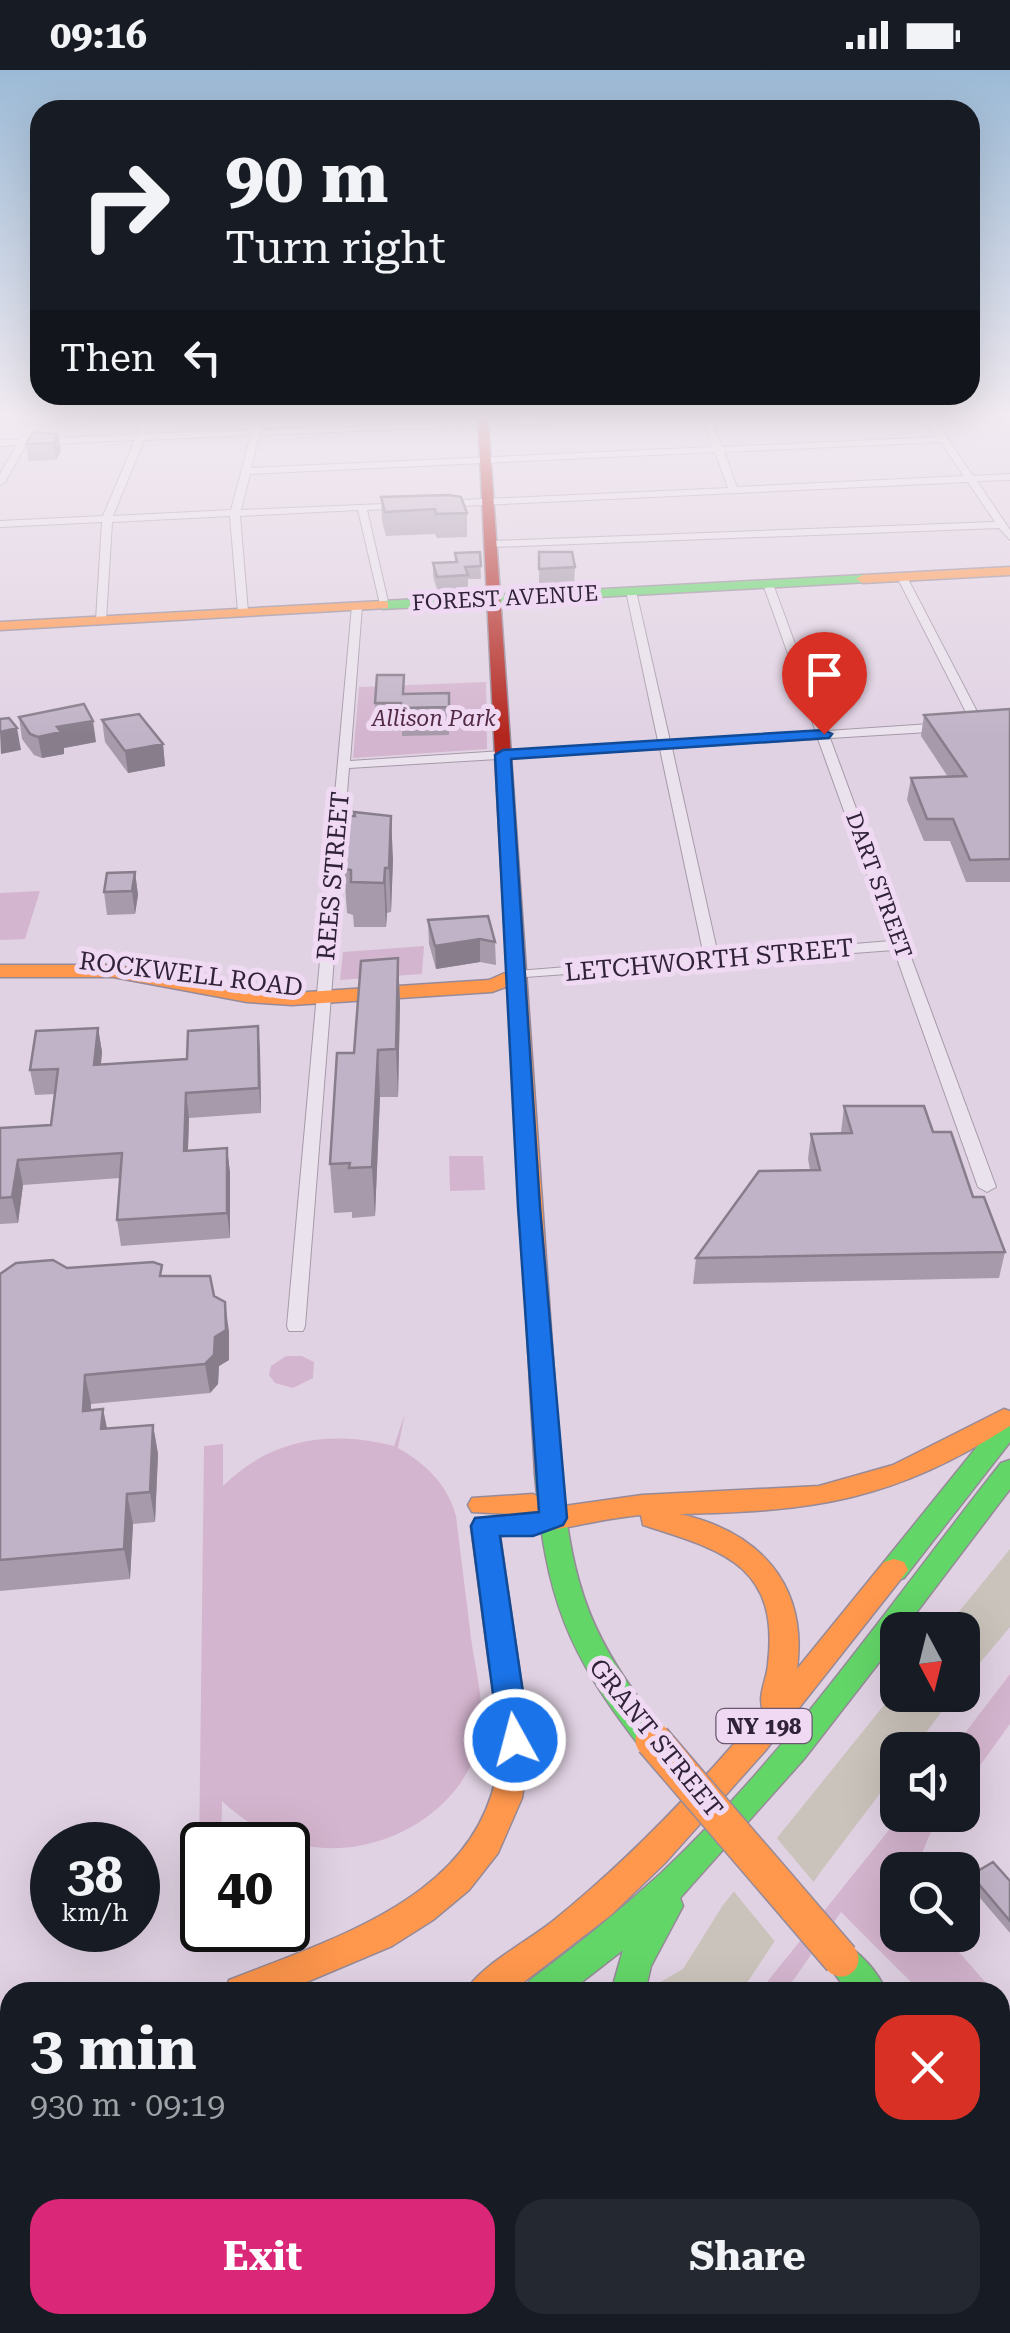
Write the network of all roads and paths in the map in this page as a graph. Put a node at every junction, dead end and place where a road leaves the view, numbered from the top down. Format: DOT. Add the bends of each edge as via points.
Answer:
graph roads {
  1 [pos="107,525"];
  2 [pos="236,525"];
  3 [pos="366,525"];
  4 [pos="491,525"];
  5 [pos="1002,525"];
  6 [pos="1010,537"];
  7 [pos="492,544"];
  8 [pos="1010,571"];
  9 [pos="902,577"];
  10 [pos="768,584"];
  11 [pos="631,591"];
  12 [pos="494,598"];
  13 [pos="385,604"];
  14 [pos="357,606"];
  15 [pos="243,612"];
  16 [pos="100,620"];
  17 [pos="0,626"];
  18 [pos="824,734"];
  19 [pos="664,744"];
  20 [pos="503,755"];
  21 [pos="343,765"];
  22 [pos="901,944"];
  23 [pos="712,959"];
  24 [pos="0,960"];
  25 [pos="0,971"];
  26 [pos="517,975"];
  27 [pos="322,994"];
  28 [pos="987,1187"];
  29 [pos="296,1326"];
  30 [pos="1010,1414"];
  31 [pos="1010,1424"];
  32 [pos="1010,1470"];
  33 [pos="553,1518"];
  34 [pos="767,1723"];
  35 [pos="693,1864"];
  36 [pos="267,1982"];
  37 [pos="500,1982"];
  38 [pos="556,1982"];
  39 [pos="630,1982"];
  40 [pos="861,1982"];
  1 -- 16 [label="street"];
  2 -- 15 [label="street"];
  3 -- 13 [label="street"];
  4 -- 7 [label="main road, GRANT STREET"];
  5 -- 6 [label="street"];
  5 -- 7 [label="street"];
  7 -- 12 [label="main road, GRANT STREET"];
  8 -- 9 [label="main road, FOREST AVENUE"];
  9 -- 10 [label="main road, FOREST AVENUE"];
  9 -- 18 [label="street" via="978,725"];
  10 -- 11 [label="main road, FOREST AVENUE"];
  10 -- 18 [label="street, DART STREET"];
  11 -- 12 [label="main road, FOREST AVENUE"];
  11 -- 19 [label="street"];
  12 -- 13 [label="main road, FOREST AVENUE"];
  12 -- 20 [label="main road, GRANT STREET"];
  13 -- 14 [label="main road, FOREST AVENUE"];
  14 -- 15 [label="main road, FOREST AVENUE"];
  14 -- 21 [label="street, REES STREET"];
  15 -- 16 [label="main road, FOREST AVENUE"];
  16 -- 17 [label="main road, FOREST AVENUE"];
  18 -- 19 [label="street"];
  18 -- 22 [label="street, DART STREET"];
  19 -- 20 [label="street"];
  19 -- 23 [label="street"];
  20 -- 21 [label="street"];
  20 -- 26 [label="main road, GRANT STREET"];
  21 -- 27 [label="street, REES STREET"];
  22 -- 23 [label="street, LETCHWORTH STREET"];
  22 -- 28 [label="street, DART STREET"];
  23 -- 26 [label="street, LETCHWORTH STREET"];
  24 -- 27 [label="main road, ROCKWELL ROAD" via="120,961"];
  25 -- 27 [label="main road, ROCKWELL ROAD" via="79,968 212,992"];
  26 -- 27 [label="main road, LETCHWORTH STREET"];
  26 -- 33 [label="main road, GRANT STREET"];
  27 -- 29 [label="street, REES STREET"];
  30 -- 33 [label="main road" via="937,1458 864,1486 793,1500 584,1508"];
  31 -- 34 [label="main road, NY 198"];
  32 -- 35 [label="main road, NY 198"];
  33 -- 34 [label="main road" via="689,1523 758,1565 778,1599 790,1646 787,1674"];
  33 -- 36 [label="main road" via="533,1525 484,1515 515,1740 514,1775 484,1852 449,1894 371,1942"];
  33 -- 40 [label="main road, GRANT STREET, bridge" via="560,1587 610,1688"];
  34 -- 37 [label="main road, NY 198" via="612,1895"];
  35 -- 38 [label="main road, NY 198" via="616,1940"];
  35 -- 39 [label="main road" via="642,1947"];
}
